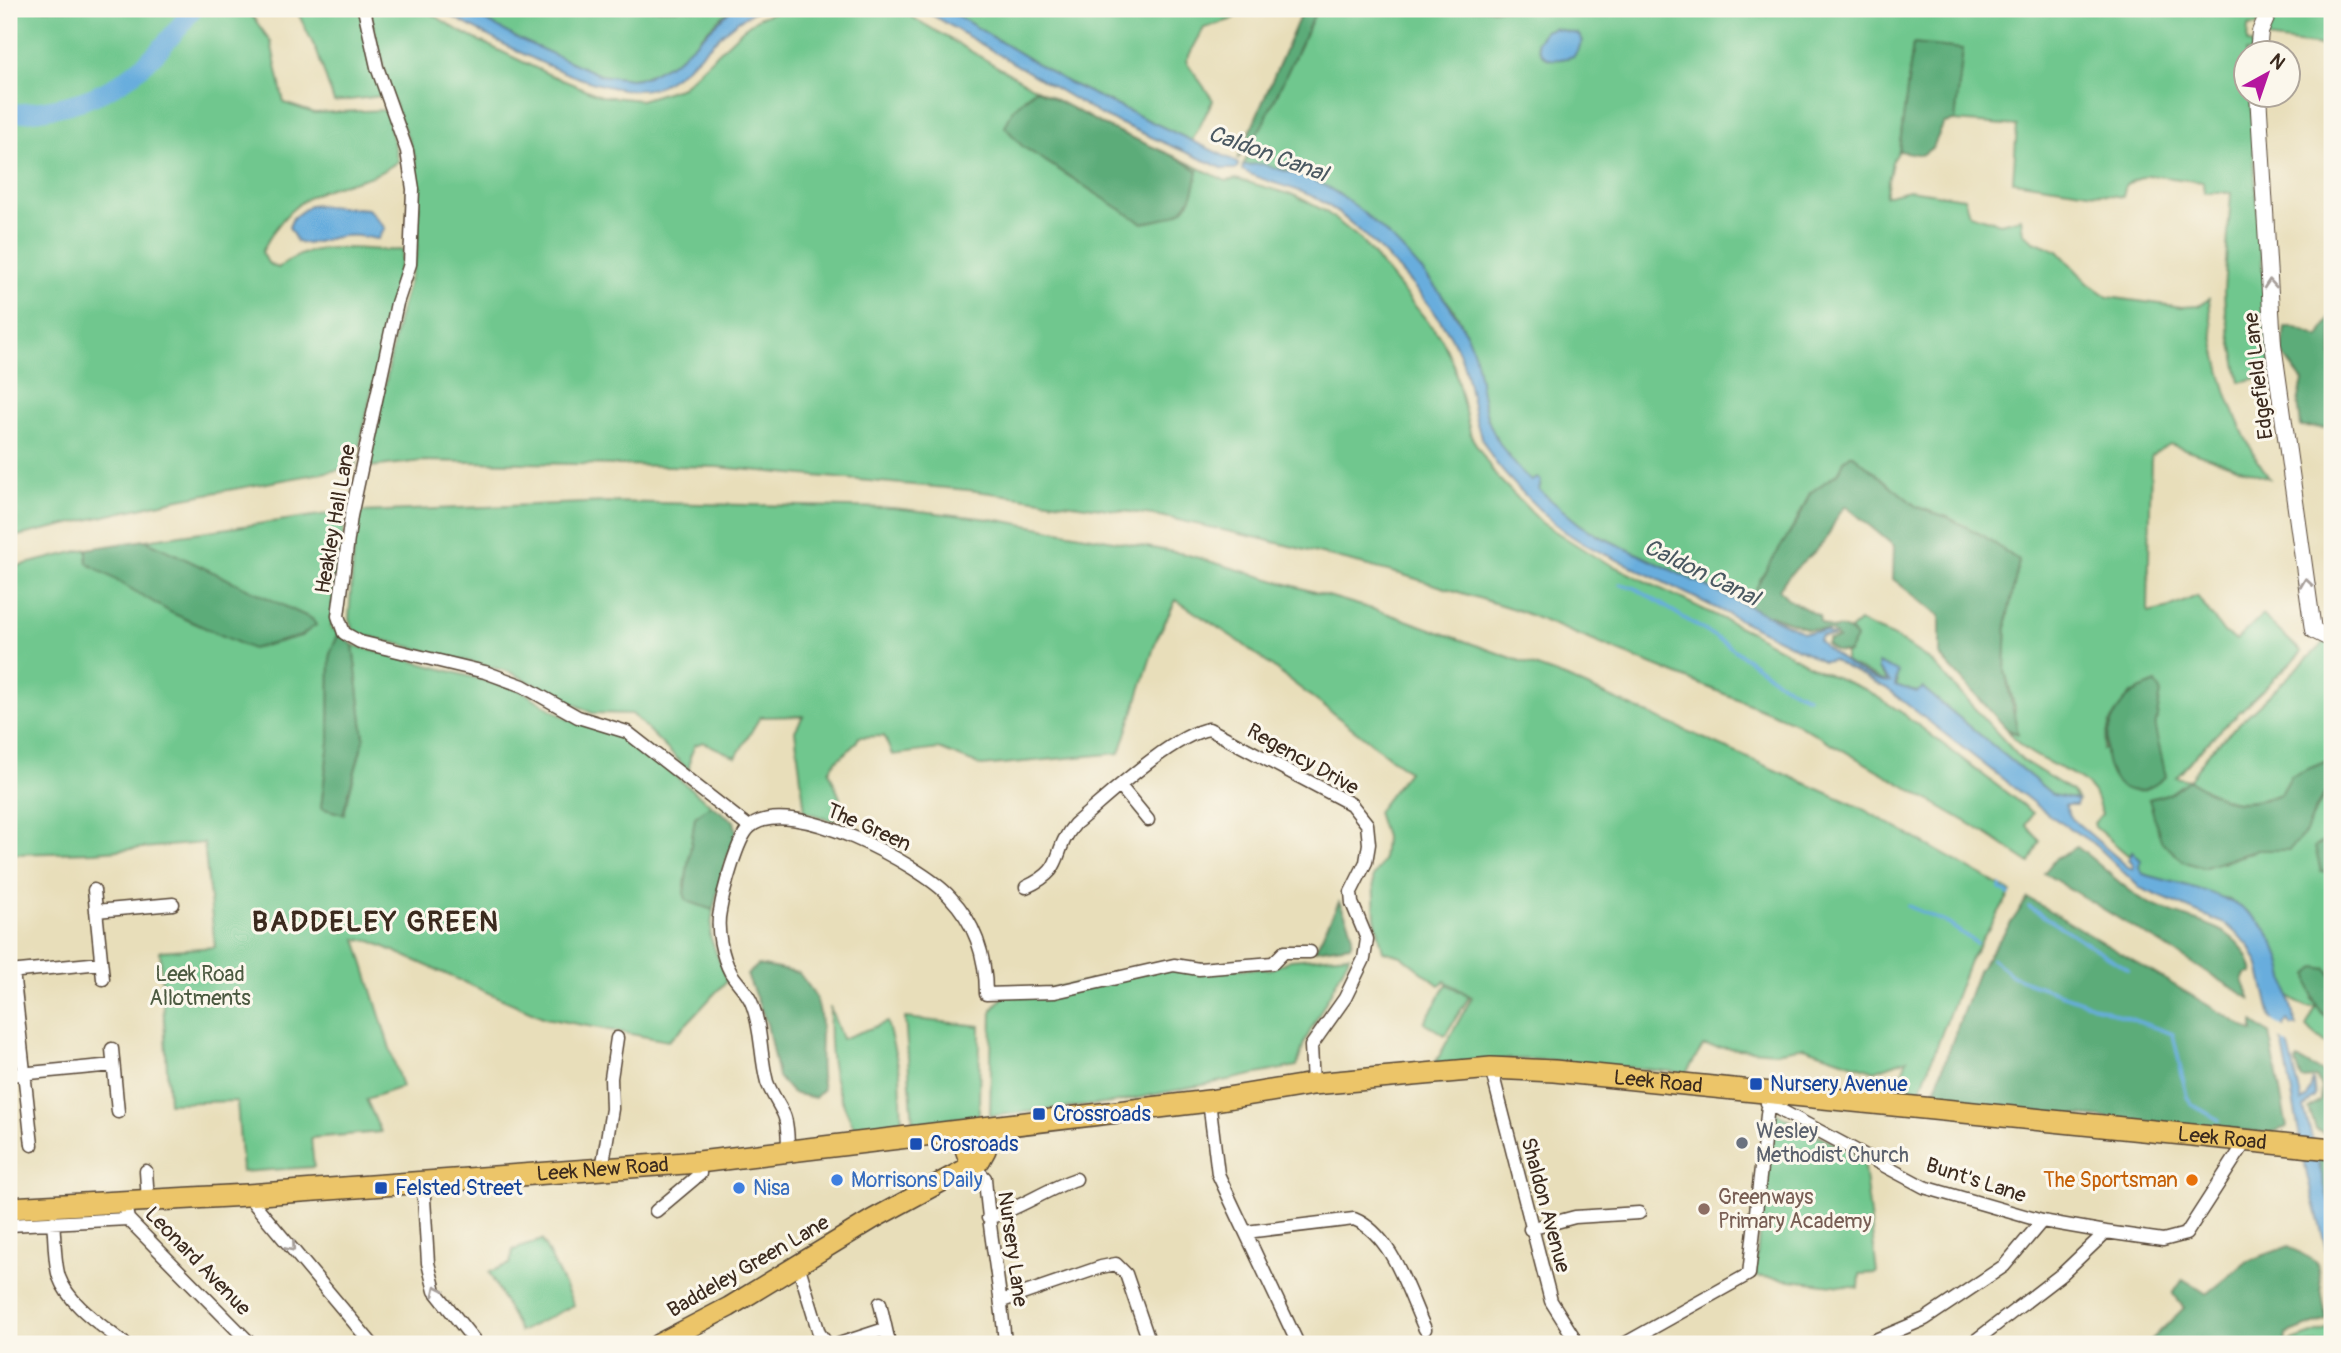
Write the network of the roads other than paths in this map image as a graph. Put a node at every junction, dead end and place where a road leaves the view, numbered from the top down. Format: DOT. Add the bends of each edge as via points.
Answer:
graph roads {
  1 [pos="364,9"];
  2 [pos="2270,9"];
  3 [pos="2259,38"];
  4 [pos="2259,108"];
  5 [pos="2332,635"];
  6 [pos="1120,786"];
  7 [pos="1148,820"];
  8 [pos="749,827"];
  9 [pos="1026,887"];
  10 [pos="94,890"];
  11 [pos="173,904"];
  12 [pos="96,911"];
  13 [pos="1310,952"];
  14 [pos="101,963"];
  15 [pos="11,972"];
  16 [pos="103,979"];
  17 [pos="620,1045"];
  18 [pos="112,1049"];
  19 [pos="113,1065"];
  20 [pos="1491,1068"];
  21 [pos="24,1074"];
  22 [pos="9,1075"];
  23 [pos="1313,1084"];
  24 [pos="1769,1099"];
  25 [pos="1209,1101"];
  26 [pos="118,1112"];
  27 [pos="986,1127"];
  28 [pos="959,1131"];
  29 [pos="2246,1141"];
  30 [pos="32,1145"];
  31 [pos="2332,1149"];
  32 [pos="788,1152"];
  33 [pos="699,1162"];
  34 [pos="969,1166"];
  35 [pos="602,1169"];
  36 [pos="146,1171"];
  37 [pos="1076,1179"];
  38 [pos="423,1182"];
  39 [pos="247,1195"];
  40 [pos="148,1200"];
  41 [pos="9,1208"];
  42 [pos="126,1210"];
  43 [pos="656,1211"];
  44 [pos="1639,1213"];
  45 [pos="988,1218"];
  46 [pos="2042,1221"];
  47 [pos="53,1222"];
  48 [pos="9,1225"];
  49 [pos="1531,1229"];
  50 [pos="1246,1232"];
  51 [pos="2106,1232"];
  52 [pos="798,1264"];
  53 [pos="1002,1301"];
  54 [pos="880,1303"];
  55 [pos="885,1329"];
  56 [pos="1425,1329"];
  57 [pos="889,1343"];
  58 [pos="125,1344"];
  59 [pos="251,1344"];
  60 [pos="372,1344"];
  61 [pos="477,1344"];
  62 [pos="658,1344"];
  63 [pos="827,1344"];
  64 [pos="839,1344"];
  65 [pos="1005,1344"];
  66 [pos="1150,1344"];
  67 [pos="1298,1344"];
  68 [pos="1577,1344"];
  69 [pos="1624,1344"];
  70 [pos="1866,1344"];
  71 [pos="1971,1344"];
  1 -- 8 [label="street, Heakley Hall Lane" via="377,67 407,151 412,188 410,264 397,303 351,516 338,616 344,633 360,642 485,672 523,686 578,717 626,732"];
  2 -- 3 [label="street"];
  5 -- 4 [label="street, Edgefield Lane, one-way" via="2313,630 2275,356"];
  6 -- 7 [label="street"];
  6 -- 9 [label="street, Regency Drive" via="1066,834 1046,878"];
  6 -- 23 [label="street, Regency Drive" via="1197,731 1209,729 1351,804 1367,824 1366,862 1351,892 1367,939 1364,959 1345,998 1311,1046"];
  8 -- 13 [label="street, The Green" via="762,821 794,819 829,826 925,874 952,898 974,931 986,964 986,994 1055,992 1174,965 1199,969 1258,965 1273,963 1284,952"];
  8 -- 32 [label="street" via="729,871 719,914 721,943 730,971 751,1002 767,1082 785,1118"];
  10 -- 12 [label="street"];
  11 -- 12 [label="street"];
  12 -- 14 [label="street"];
  14 -- 15 [label="street"];
  14 -- 16 [label="street"];
  15 -- 21 [label="street"];
  17 -- 35 [label="street"];
  18 -- 19 [label="street"];
  19 -- 21 [label="street"];
  19 -- 26 [label="street"];
  20 -- 23 [label="highway, Leek Road"];
  20 -- 24 [label="highway, Leek Road" via="1554,1071"];
  20 -- 49 [label="street, Shaldon Avenue"];
  21 -- 22 [label="street"];
  21 -- 30 [label="street"];
  23 -- 25 [label="highway, Leek Road"];
  24 -- 29 [label="highway, Leek Road"];
  24 -- 46 [label="street, Bunt's Lane" via="1924,1187"];
  24 -- 69 [label="street" via="1749,1274"];
  25 -- 27 [label="highway, Leek Road"];
  25 -- 50 [label="street" via="1218,1174"];
  27 -- 28 [label="highway, Leek New Road"];
  27 -- 34 [label="main road, Baddeley Green Lane" via="986,1150 980,1161"];
  28 -- 32 [label="highway, Leek New Road"];
  28 -- 34 [label="main road"];
  29 -- 31 [label="highway, Leek Road"];
  29 -- 51 [label="street, Bunt's Lane" via="2186,1234 2163,1240"];
  32 -- 33 [label="highway, Leek New Road"];
  33 -- 35 [label="highway, Leek New Road"];
  33 -- 43 [label="street" via="700,1174"];
  34 -- 45 [label="street, Nursery Lane" via="985,1178"];
  34 -- 52 [label="main road, Baddeley Green Lane"];
  35 -- 38 [label="highway, Leek New Road"];
  36 -- 40 [label="street"];
  37 -- 45 [label="street"];
  38 -- 39 [label="highway, Leek New Road"];
  61 -- 38 [label="street, one-way" via="435,1291 428,1263"];
  39 -- 40 [label="highway, Leek New Road"];
  39 -- 60 [label="street, one-way"];
  40 -- 42 [label="highway, Leek New Road"];
  41 -- 42 [label="highway, Leek New Road"];
  42 -- 47 [label="street, Leek New Road"];
  42 -- 59 [label="street, Leonard Avenue"];
  44 -- 49 [label="street" via="1575,1217"];
  45 -- 53 [label="street, Nursery Lane"];
  46 -- 51 [label="street, Bunt's Lane"];
  46 -- 70 [label="street" via="2004,1266 1925,1319"];
  47 -- 48 [label="street, Leek New Road"];
  47 -- 58 [label="street" via="64,1286"];
  49 -- 68 [label="street, Shaldon Avenue" via="1551,1301"];
  50 -- 56 [label="street" via="1354,1219 1364,1223 1384,1244"];
  50 -- 67 [label="street"];
  51 -- 71 [label="street" via="2062,1274"];
  52 -- 62 [label="main road, Baddeley Green Lane"];
  52 -- 63 [label="street" via="819,1334"];
  53 -- 65 [label="street, Nursery Lane"];
  53 -- 66 [label="street" via="1116,1264 1126,1274"];
  54 -- 55 [label="street"];
  55 -- 57 [label="street"];
  55 -- 64 [label="street"];
}
